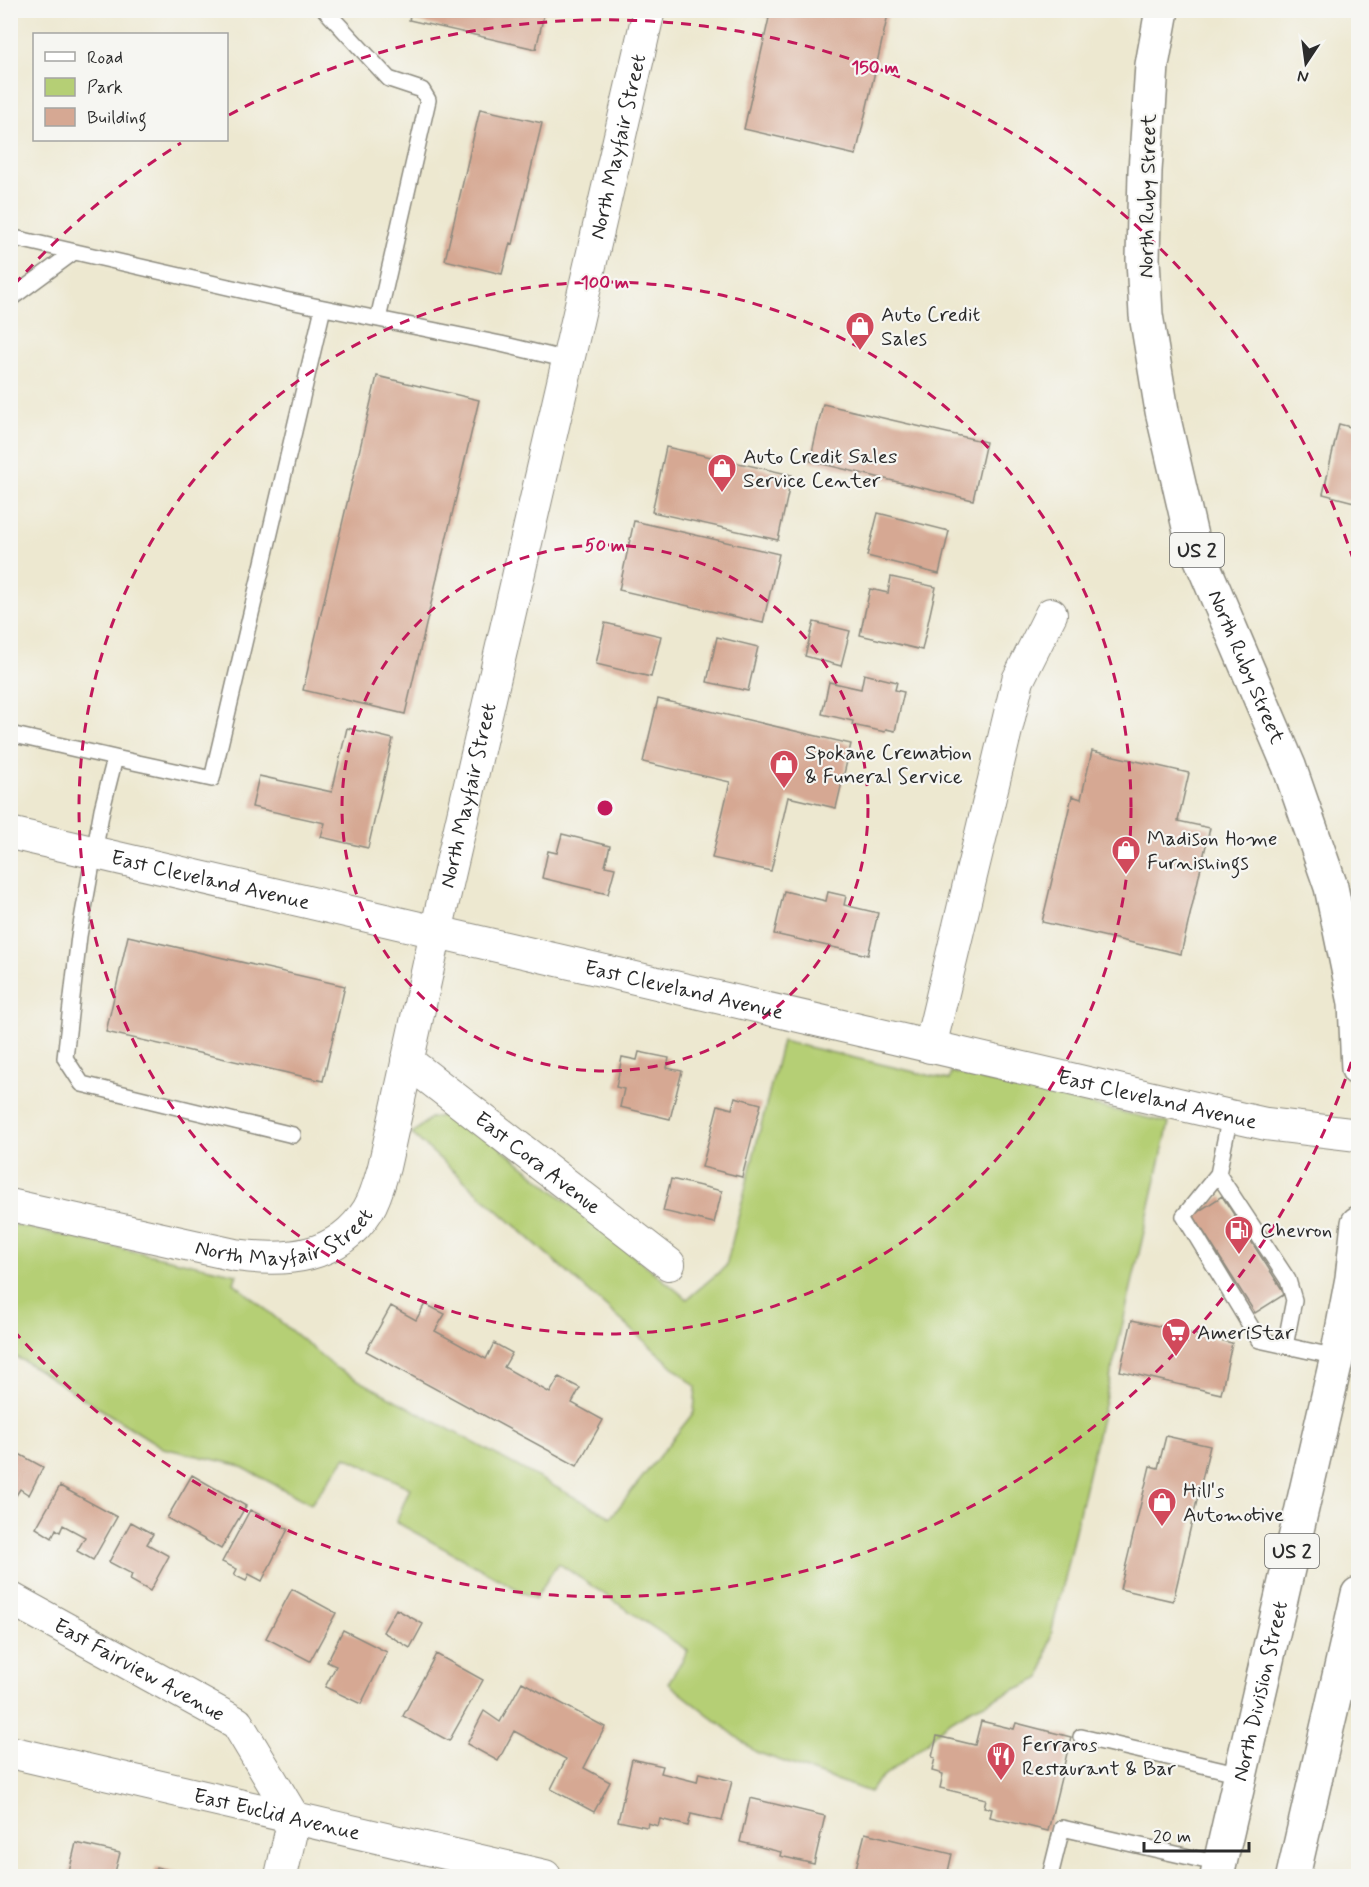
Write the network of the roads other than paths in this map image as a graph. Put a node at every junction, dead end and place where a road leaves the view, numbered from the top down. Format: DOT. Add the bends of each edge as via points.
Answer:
graph roads {
  1 [pos="325,10"];
  2 [pos="649,10"];
  3 [pos="1162,10"];
  4 [pos="10,237"];
  5 [pos="74,252"];
  6 [pos="10,299"];
  7 [pos="323,308"];
  8 [pos="378,319"];
  9 [pos="568,360"];
  10 [pos="1051,614"];
  11 [pos="10,734"];
  12 [pos="116,758"];
  13 [pos="10,833"];
  14 [pos="94,852"];
  15 [pos="436,932"];
  16 [pos="930,1047"];
  17 [pos="408,1061"];
  18 [pos="1359,1069"];
  19 [pos="1230,1116"];
  20 [pos="293,1135"];
  21 [pos="1359,1136"];
  22 [pos="1218,1174"];
  23 [pos="10,1205"];
  24 [pos="1359,1223"];
  25 [pos="669,1263"];
  26 [pos="1285,1346"];
  27 [pos="1337,1357"];
  28 [pos="1359,1594"];
  29 [pos="10,1598"];
  30 [pos="1081,1737"];
  31 [pos="10,1752"];
  32 [pos="1241,1774"];
  33 [pos="294,1818"];
  34 [pos="1218,1870"];
  35 [pos="281,1876"];
  36 [pos="545,1876"];
  37 [pos="1050,1876"];
  38 [pos="1293,1876"];
  1 -- 8 [label="lane" via="389,79 422,90 428,100"];
  2 -- 9 [label="street, North Mayfair Street"];
  3 -- 18 [label="main road, North Ruby Street / US 2" via="1152,65 1143,259 1146,315 1162,411 1191,536 1289,766 1331,887 1355,1003"];
  4 -- 5 [label="lane"];
  5 -- 6 [label="lane"];
  5 -- 7 [label="lane"];
  7 -- 8 [label="lane"];
  7 -- 12 [label="lane" via="212,779"];
  8 -- 9 [label="lane"];
  9 -- 15 [label="street, North Mayfair Street"];
  10 -- 16 [label="street" via="1018,680"];
  11 -- 12 [label="lane"];
  12 -- 14 [label="lane"];
  13 -- 14 [label="street, East Cleveland Avenue"];
  14 -- 15 [label="street, East Cleveland Avenue"];
  14 -- 20 [label="lane" via="79,936 65,1058 82,1084"];
  15 -- 16 [label="street, East Cleveland Avenue"];
  15 -- 17 [label="street, North Mayfair Street"];
  16 -- 19 [label="street, East Cleveland Avenue"];
  17 -- 23 [label="street, North Mayfair Street" via="384,1167 368,1210 353,1228 311,1253 264,1259 235,1255"];
  17 -- 25 [label="street, East Cora Avenue"];
  19 -- 21 [label="street, East Cleveland Avenue"];
  19 -- 22 [label="lane"];
  22 -- 26 [label="lane" via="1288,1280 1294,1300"];
  22 -- 26 [label="lane" via="1184,1215 1259,1340"];
  24 -- 27 [label="main road, North Division Street / US 2"];
  26 -- 27 [label="lane"];
  27 -- 32 [label="main road, North Division Street / US 2"];
  28 -- 38 [label="main road"];
  29 -- 33 [label="street, East Fairview Avenue" via="237,1723"];
  30 -- 32 [label="lane"];
  31 -- 33 [label="street, East Euclid Avenue"];
  32 -- 34 [label="main road, North Division Street / US 2"];
  33 -- 35 [label="street"];
  33 -- 36 [label="street, East Euclid Avenue"];
  34 -- 37 [label="lane" via="1062,1828"];
}
